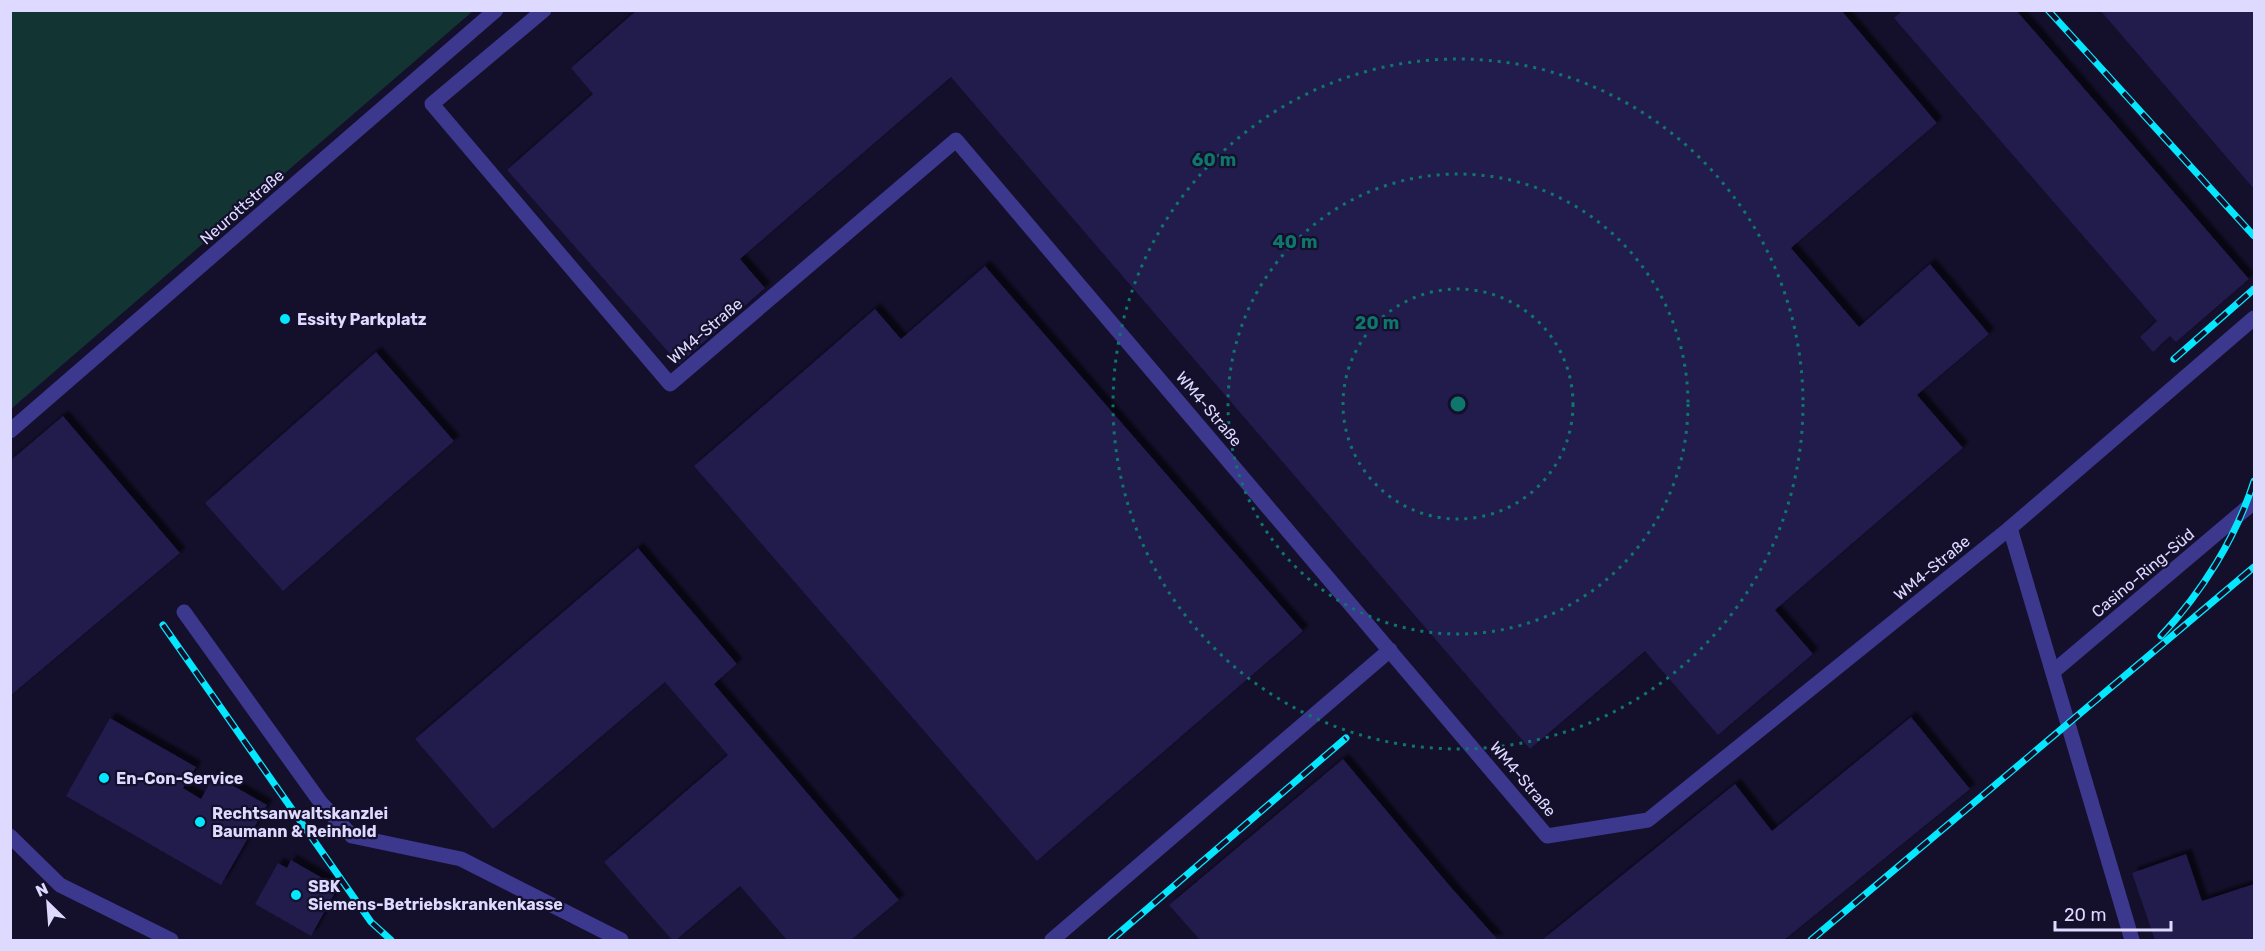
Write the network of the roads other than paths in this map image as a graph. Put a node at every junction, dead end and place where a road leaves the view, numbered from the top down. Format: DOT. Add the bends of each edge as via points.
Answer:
graph roads {
  1 [pos="496,10"];
  2 [pos="544,10"];
  3 [pos="2254,318"];
  4 [pos="10,430"];
  5 [pos="2254,502"];
  6 [pos="2010,528"];
  7 [pos="184,612"];
  8 [pos="1390,650"];
  9 [pos="2054,671"];
  10 [pos="10,836"];
  11 [pos="171,940"];
  12 [pos="621,940"];
  13 [pos="1052,940"];
  14 [pos="2132,940"];
  1 -- 4 [label="street, Neurottstraße"];
  2 -- 8 [label="street, WM4-Straße" via="432,104 670,384 956,140"];
  3 -- 6 [label="street"];
  5 -- 9 [label="street, Casino-Ring-Süd"];
  6 -- 8 [label="street, WM4-Straße" via="1648,820 1547,836"];
  6 -- 9 [label="street"];
  7 -- 12 [label="street" via="321,802 352,836 461,859"];
  8 -- 13 [label="street"];
  9 -- 14 [label="street"];
  10 -- 11 [label="street" via="60,885"];
}
